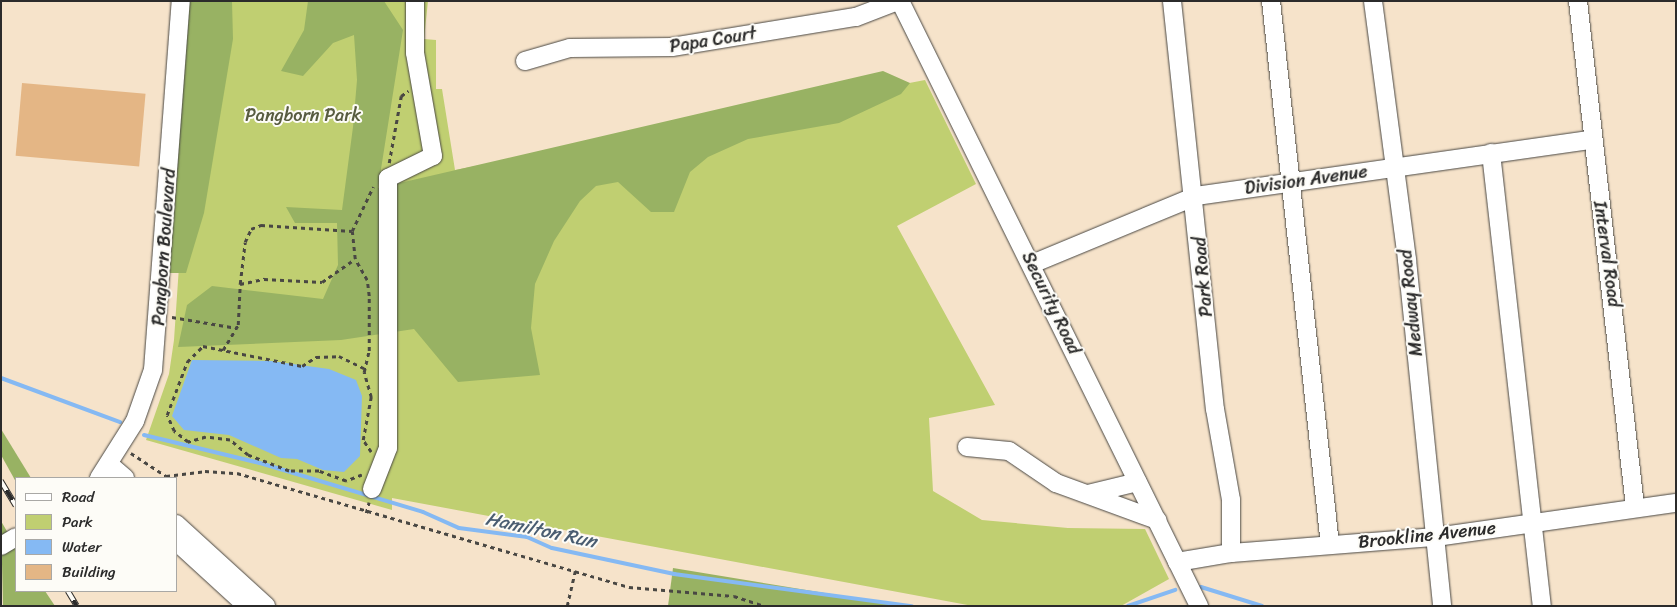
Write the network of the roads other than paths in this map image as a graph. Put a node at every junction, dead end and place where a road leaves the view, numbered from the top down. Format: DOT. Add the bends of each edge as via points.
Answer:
graph roads {
  1 [pos="181,1"];
  2 [pos="415,1"];
  3 [pos="899,1"];
  4 [pos="1172,1"];
  5 [pos="1271,1"];
  6 [pos="1373,1"];
  7 [pos="1578,1"];
  8 [pos="525,61"];
  9 [pos="1592,140"];
  10 [pos="1492,153"];
  11 [pos="1393,167"];
  12 [pos="1292,182"];
  13 [pos="1196,196"];
  14 [pos="1032,264"];
  15 [pos="967,447"];
  16 [pos="105,474"];
  17 [pos="120,477"];
  18 [pos="1138,482"];
  19 [pos="372,489"];
  20 [pos="1082,495"];
  21 [pos="1676,503"];
  22 [pos="1635,507"];
  23 [pos="1157,520"];
  24 [pos="1533,522"];
  25 [pos="178,526"];
  26 [pos="1436,537"];
  27 [pos="15,538"];
  28 [pos="178,543"];
  29 [pos="1330,545"];
  30 [pos="1,546"];
  31 [pos="1231,553"];
  32 [pos="1178,562"];
  33 [pos="247,606"];
  34 [pos="266,606"];
  35 [pos="1199,606"];
  36 [pos="1442,606"];
  37 [pos="1542,606"];
  1 -- 16 [label="street, Pangborn Boulevard" via="157,342 145,399"];
  2 -- 19 [label="street" via="414,37 433,156 382,177 388,448"];
  3 -- 8 [label="street, Papa Court" via="856,17 672,47 570,48"];
  3 -- 14 [label="street, Security Road"];
  4 -- 13 [label="street, Park Road"];
  5 -- 12 [label="street"];
  6 -- 11 [label="street, Medway Road"];
  7 -- 9 [label="street, Interval Road"];
  9 -- 10 [label="street, Division Avenue"];
  9 -- 22 [label="street, Interval Road"];
  10 -- 11 [label="street, Division Avenue"];
  10 -- 24 [label="street"];
  11 -- 12 [label="street, Division Avenue"];
  11 -- 26 [label="street, Medway Road"];
  12 -- 13 [label="street, Division Avenue"];
  12 -- 29 [label="street"];
  13 -- 14 [label="street, Division Avenue"];
  13 -- 31 [label="street, Park Road" via="1215,409 1231,500"];
  14 -- 18 [label="street, Security Road"];
  15 -- 20 [label="street" via="1009,451 1056,483"];
  16 -- 17 [label="street"];
  18 -- 20 [label="street"];
  18 -- 23 [label="street, Security Road"];
  20 -- 23 [label="street"];
  21 -- 22 [label="street, Brookline Avenue"];
  22 -- 24 [label="street, Brookline Avenue"];
  23 -- 32 [label="street, Security Road"];
  24 -- 26 [label="street, Brookline Avenue"];
  24 -- 37 [label="street"];
  25 -- 34 [label="street"];
  26 -- 29 [label="street, Brookline Avenue"];
  26 -- 36 [label="street, Medway Road"];
  27 -- 30 [label="street"];
  28 -- 33 [label="street"];
  29 -- 31 [label="street, Brookline Avenue"];
  31 -- 32 [label="street, Brookline Avenue"];
  32 -- 35 [label="street, Security Road"];
}
